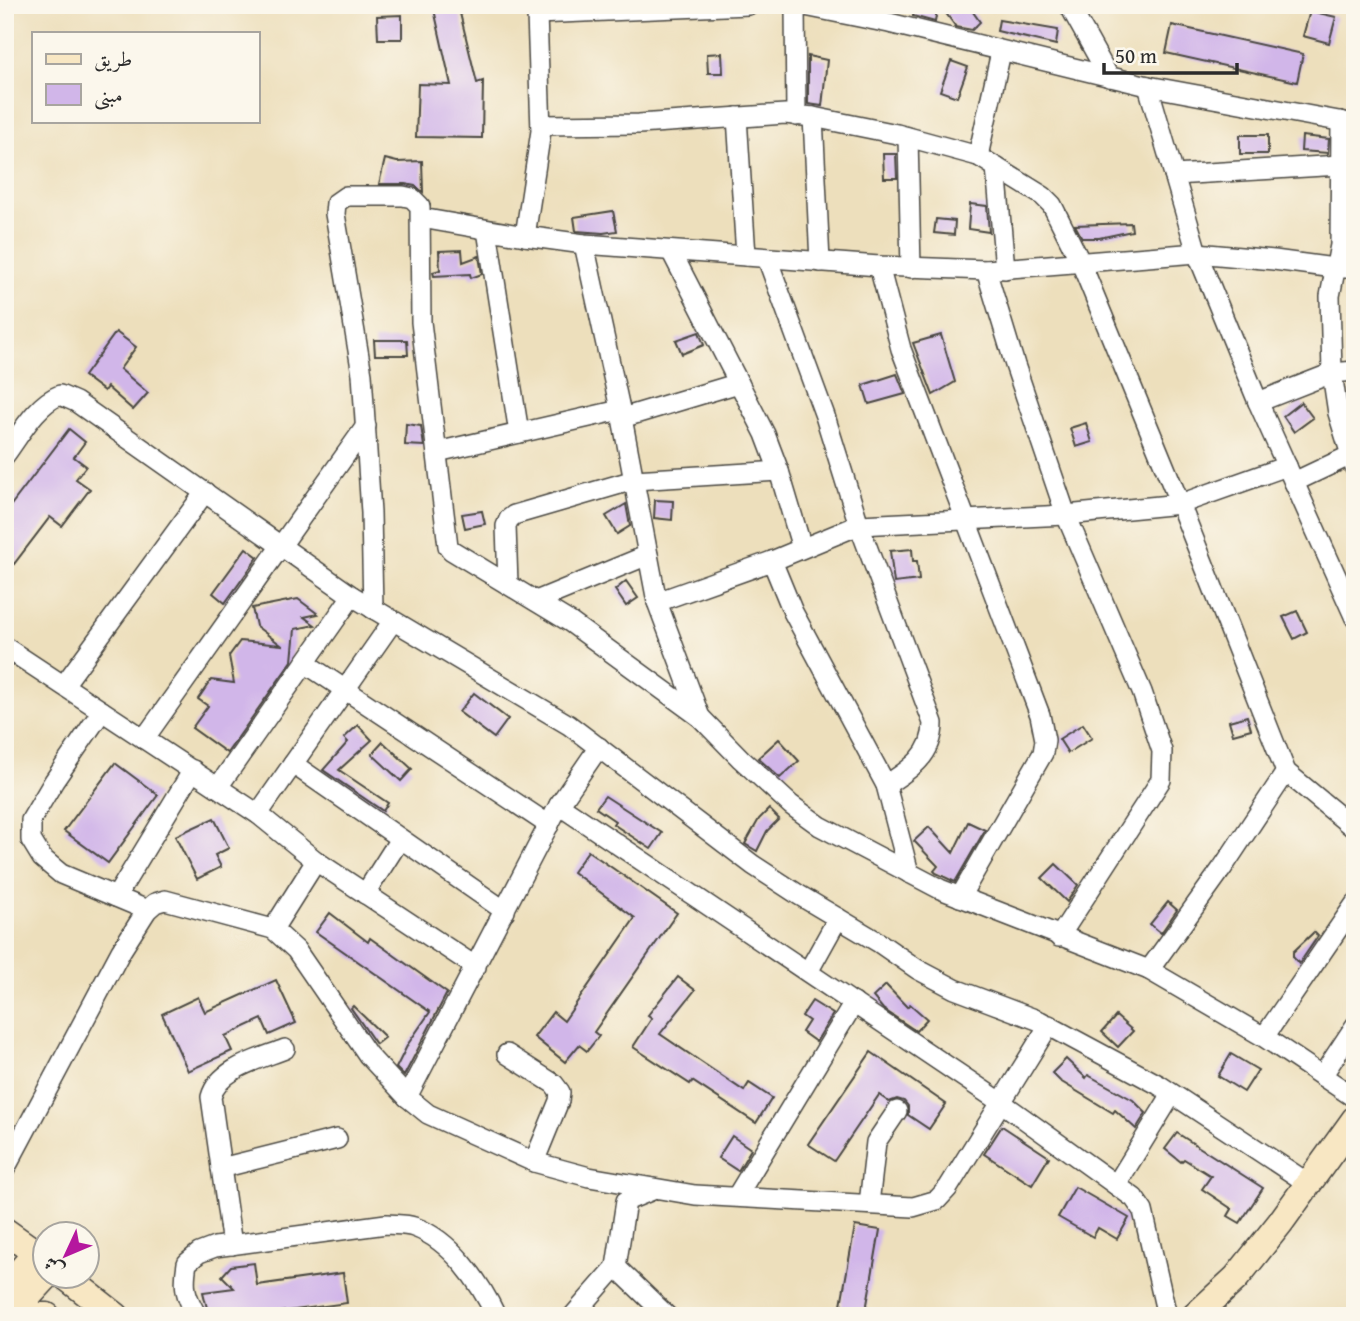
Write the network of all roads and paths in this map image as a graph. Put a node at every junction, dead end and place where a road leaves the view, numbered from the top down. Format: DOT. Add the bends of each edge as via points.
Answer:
graph roads {
  1 [pos="748,5"];
  2 [pos="797,5"];
  3 [pos="1069,5"];
  4 [pos="536,10"];
  5 [pos="1001,52"];
  6 [pos="1109,77"];
  7 [pos="1148,86"];
  8 [pos="804,116"];
  9 [pos="737,117"];
  10 [pos="1348,123"];
  11 [pos="541,125"];
  12 [pos="908,137"];
  13 [pos="978,156"];
  14 [pos="1340,166"];
  15 [pos="996,167"];
  16 [pos="1174,175"];
  17 [pos="421,218"];
  18 [pos="487,230"];
  19 [pos="525,236"];
  20 [pos="584,244"];
  21 [pos="671,251"];
  22 [pos="1197,253"];
  23 [pos="746,256"];
  24 [pos="767,258"];
  25 [pos="821,262"];
  26 [pos="1081,263"];
  27 [pos="879,266"];
  28 [pos="911,268"];
  29 [pos="1334,268"];
  30 [pos="1355,268"];
  31 [pos="995,269"];
  32 [pos="1355,371"];
  33 [pos="1332,373"];
  34 [pos="739,383"];
  35 [pos="1258,402"];
  36 [pos="621,414"];
  37 [pos="366,426"];
  38 [pos="519,433"];
  39 [pos="437,452"];
  40 [pos="5,455"];
  41 [pos="1353,460"];
  42 [pos="779,471"];
  43 [pos="1290,474"];
  44 [pos="634,480"];
  45 [pos="205,492"];
  46 [pos="1180,504"];
  47 [pos="1066,515"];
  48 [pos="965,521"];
  49 [pos="859,525"];
  50 [pos="280,547"];
  51 [pos="802,548"];
  52 [pos="649,555"];
  53 [pos="772,561"];
  54 [pos="509,584"];
  55 [pos="352,596"];
  56 [pos="536,601"];
  57 [pos="657,602"];
  58 [pos="373,609"];
  59 [pos="1355,618"];
  60 [pos="393,621"];
  61 [pos="5,647"];
  62 [pos="305,663"];
  63 [pos="64,685"];
  64 [pos="344,691"];
  65 [pos="102,711"];
  66 [pos="700,717"];
  67 [pos="144,738"];
  68 [pos="599,747"];
  69 [pos="293,764"];
  70 [pos="193,771"];
  71 [pos="1286,772"];
  72 [pos="886,785"];
  73 [pos="218,787"];
  74 [pos="559,805"];
  75 [pos="258,814"];
  76 [pos="549,825"];
  77 [pos="1355,829"];
  78 [pos="400,839"];
  79 [pos="316,861"];
  80 [pos="909,873"];
  81 [pos="365,894"];
  82 [pos="116,897"];
  83 [pos="960,897"];
  84 [pos="1355,904"];
  85 [pos="147,910"];
  86 [pos="505,911"];
  87 [pos="838,918"];
  88 [pos="273,929"];
  89 [pos="1059,937"];
  90 [pos="476,967"];
  91 [pos="1149,971"];
  92 [pos="808,972"];
  93 [pos="854,1003"];
  94 [pos="1049,1026"];
  95 [pos="1355,1026"];
  96 [pos="1264,1037"];
  97 [pos="285,1049"];
  98 [pos="508,1054"];
  99 [pos="1322,1076"];
  100 [pos="1171,1094"];
  101 [pos="407,1097"];
  102 [pos="1355,1098"];
  103 [pos="1002,1103"];
  104 [pos="897,1111"];
  105 [pos="1355,1119"];
  106 [pos="337,1139"];
  107 [pos="534,1162"];
  108 [pos="221,1168"];
  109 [pos="5,1169"];
  110 [pos="1309,1184"];
  111 [pos="1116,1185"];
  112 [pos="656,1188"];
  113 [pos="737,1196"];
  114 [pos="869,1204"];
  115 [pos="5,1231"];
  116 [pos="233,1245"];
  117 [pos="32,1254"];
  118 [pos="616,1266"];
  119 [pos="32,1271"];
  120 [pos="32,1281"];
  121 [pos="5,1289"];
  122 [pos="83,1290"];
  123 [pos="10,1316"];
  124 [pos="36,1316"];
  125 [pos="47,1316"];
  126 [pos="116,1316"];
  127 [pos="197,1316"];
  128 [pos="496,1316"];
  129 [pos="573,1316"];
  130 [pos="667,1316"];
  131 [pos="1167,1316"];
  132 [pos="1195,1316"];
  1 -- 4 [label="street"];
  2 -- 5 [label="street"];
  2 -- 8 [label="street"];
  3 -- 6 [label="street"];
  4 -- 11 [label="street"];
  5 -- 6 [label="street"];
  5 -- 13 [label="street"];
  6 -- 7 [label="street"];
  7 -- 10 [label="street"];
  7 -- 16 [label="street"];
  8 -- 9 [label="street"];
  8 -- 12 [label="street"];
  8 -- 25 [label="street"];
  9 -- 11 [label="street"];
  9 -- 23 [label="street"];
  10 -- 14 [label="street"];
  11 -- 19 [label="street"];
  12 -- 13 [label="street"];
  12 -- 28 [label="street"];
  13 -- 15 [label="street"];
  14 -- 16 [label="street"];
  14 -- 29 [label="street" via="1340,244"];
  15 -- 26 [label="street" via="1052,205"];
  15 -- 31 [label="street"];
  16 -- 22 [label="street"];
  17 -- 18 [label="street"];
  17 -- 37 [label="street" via="420,206 412,198 346,196 336,203"];
  17 -- 39 [label="street" via="421,322"];
  18 -- 19 [label="street"];
  18 -- 38 [label="street"];
  19 -- 20 [label="street"];
  20 -- 21 [label="street"];
  20 -- 36 [label="street"];
  21 -- 23 [label="street"];
  21 -- 34 [label="street"];
  22 -- 26 [label="street"];
  22 -- 29 [label="street"];
  22 -- 35 [label="street"];
  23 -- 24 [label="street"];
  24 -- 25 [label="street"];
  24 -- 49 [label="street"];
  25 -- 27 [label="street"];
  26 -- 31 [label="street"];
  26 -- 46 [label="street"];
  27 -- 28 [label="street"];
  27 -- 48 [label="street" via="901,349"];
  28 -- 31 [label="street"];
  29 -- 30 [label="street"];
  29 -- 33 [label="street"];
  31 -- 47 [label="street" via="1015,365"];
  32 -- 33 [label="street"];
  33 -- 35 [label="street"];
  33 -- 41 [label="street" via="1338,413"];
  34 -- 36 [label="street"];
  34 -- 42 [label="street"];
  35 -- 43 [label="street"];
  36 -- 38 [label="street"];
  36 -- 44 [label="street"];
  37 -- 50 [label="street"];
  37 -- 58 [label="street"];
  38 -- 39 [label="street"];
  39 -- 54 [label="street" via="448,546"];
  40 -- 45 [label="street" via="42,406 60,395"];
  41 -- 43 [label="street"];
  42 -- 44 [label="street"];
  42 -- 51 [label="street"];
  43 -- 46 [label="street"];
  43 -- 59 [label="street"];
  44 -- 52 [label="street"];
  44 -- 54 [label="street" via="509,519"];
  45 -- 50 [label="street"];
  45 -- 63 [label="street"];
  46 -- 47 [label="street"];
  46 -- 71 [label="street"];
  47 -- 48 [label="street"];
  47 -- 89 [label="street" via="1142,692 1163,765 1150,799"];
  48 -- 49 [label="street"];
  48 -- 83 [label="street" via="1040,715 1045,740 1043,753"];
  49 -- 51 [label="street"];
  49 -- 72 [label="street" via="933,723 933,739 924,754"];
  50 -- 55 [label="street"];
  50 -- 67 [label="street"];
  51 -- 53 [label="street"];
  52 -- 56 [label="street"];
  52 -- 57 [label="street"];
  53 -- 57 [label="street"];
  53 -- 72 [label="street" via="793,612"];
  54 -- 56 [label="street"];
  55 -- 58 [label="street"];
  55 -- 62 [label="street"];
  56 -- 66 [label="street"];
  57 -- 66 [label="street"];
  58 -- 60 [label="street"];
  60 -- 64 [label="street"];
  60 -- 68 [label="street"];
  61 -- 63 [label="street"];
  62 -- 64 [label="street"];
  62 -- 73 [label="street"];
  63 -- 65 [label="street"];
  64 -- 69 [label="street"];
  64 -- 76 [label="street"];
  65 -- 67 [label="street"];
  65 -- 82 [label="street" via="31,820 31,840 42,858 61,874"];
  66 -- 80 [label="street" via="791,805 820,826"];
  67 -- 70 [label="street"];
  68 -- 74 [label="street"];
  68 -- 87 [label="street" via="753,865"];
  69 -- 75 [label="street"];
  69 -- 78 [label="street"];
  70 -- 73 [label="street"];
  70 -- 82 [label="street"];
  71 -- 77 [label="street"];
  71 -- 91 [label="street"];
  72 -- 80 [label="street"];
  73 -- 75 [label="street"];
  74 -- 76 [label="street"];
  74 -- 92 [label="street"];
  75 -- 79 [label="street"];
  76 -- 86 [label="street"];
  78 -- 81 [label="street"];
  78 -- 86 [label="street"];
  79 -- 81 [label="street"];
  79 -- 88 [label="street"];
  80 -- 83 [label="street"];
  81 -- 90 [label="street"];
  82 -- 85 [label="street"];
  83 -- 89 [label="street"];
  84 -- 96 [label="street"];
  85 -- 88 [label="street" via="165,900"];
  85 -- 109 [label="street"];
  86 -- 90 [label="street"];
  87 -- 92 [label="street"];
  87 -- 94 [label="street" via="955,989"];
  88 -- 101 [label="street" via="296,950 369,1055"];
  89 -- 91 [label="street"];
  90 -- 101 [label="street"];
  91 -- 96 [label="street"];
  92 -- 93 [label="street"];
  93 -- 103 [label="street"];
  93 -- 113 [label="street"];
  94 -- 100 [label="street"];
  94 -- 103 [label="street"];
  95 -- 99 [label="street"];
  96 -- 99 [label="street"];
  97 -- 108 [label="street" via="232,1072 214,1086 211,1097"];
  98 -- 107 [label="street" via="560,1092"];
  99 -- 102 [label="street"];
  100 -- 110 [label="street"];
  100 -- 111 [label="street"];
  101 -- 107 [label="street" via="428,1114"];
  103 -- 111 [label="street"];
  103 -- 114 [label="street" via="937,1200 913,1207"];
  104 -- 114 [label="street" via="876,1142"];
  105 -- 110 [label="main road"];
  106 -- 108 [label="street"];
  107 -- 112 [label="street"];
  108 -- 116 [label="street"];
  110 -- 132 [label="main road" via="1236,1278"];
  111 -- 131 [label="street" via="1143,1211"];
  112 -- 113 [label="street"];
  112 -- 118 [label="street" via="626,1201"];
  113 -- 114 [label="street"];
  115 -- 117 [label="main road"];
  116 -- 127 [label="street" via="199,1253 187,1263 186,1296"];
  116 -- 128 [label="street" via="386,1224 413,1226 440,1240 468,1271"];
  118 -- 129 [label="street"];
  118 -- 130 [label="street"];
  119 -- 121 [label="main road"];
  120 -- 123 [label="main road"];
  122 -- 126 [label="main road"];
  124 -- 125 [label="main road"];
}
